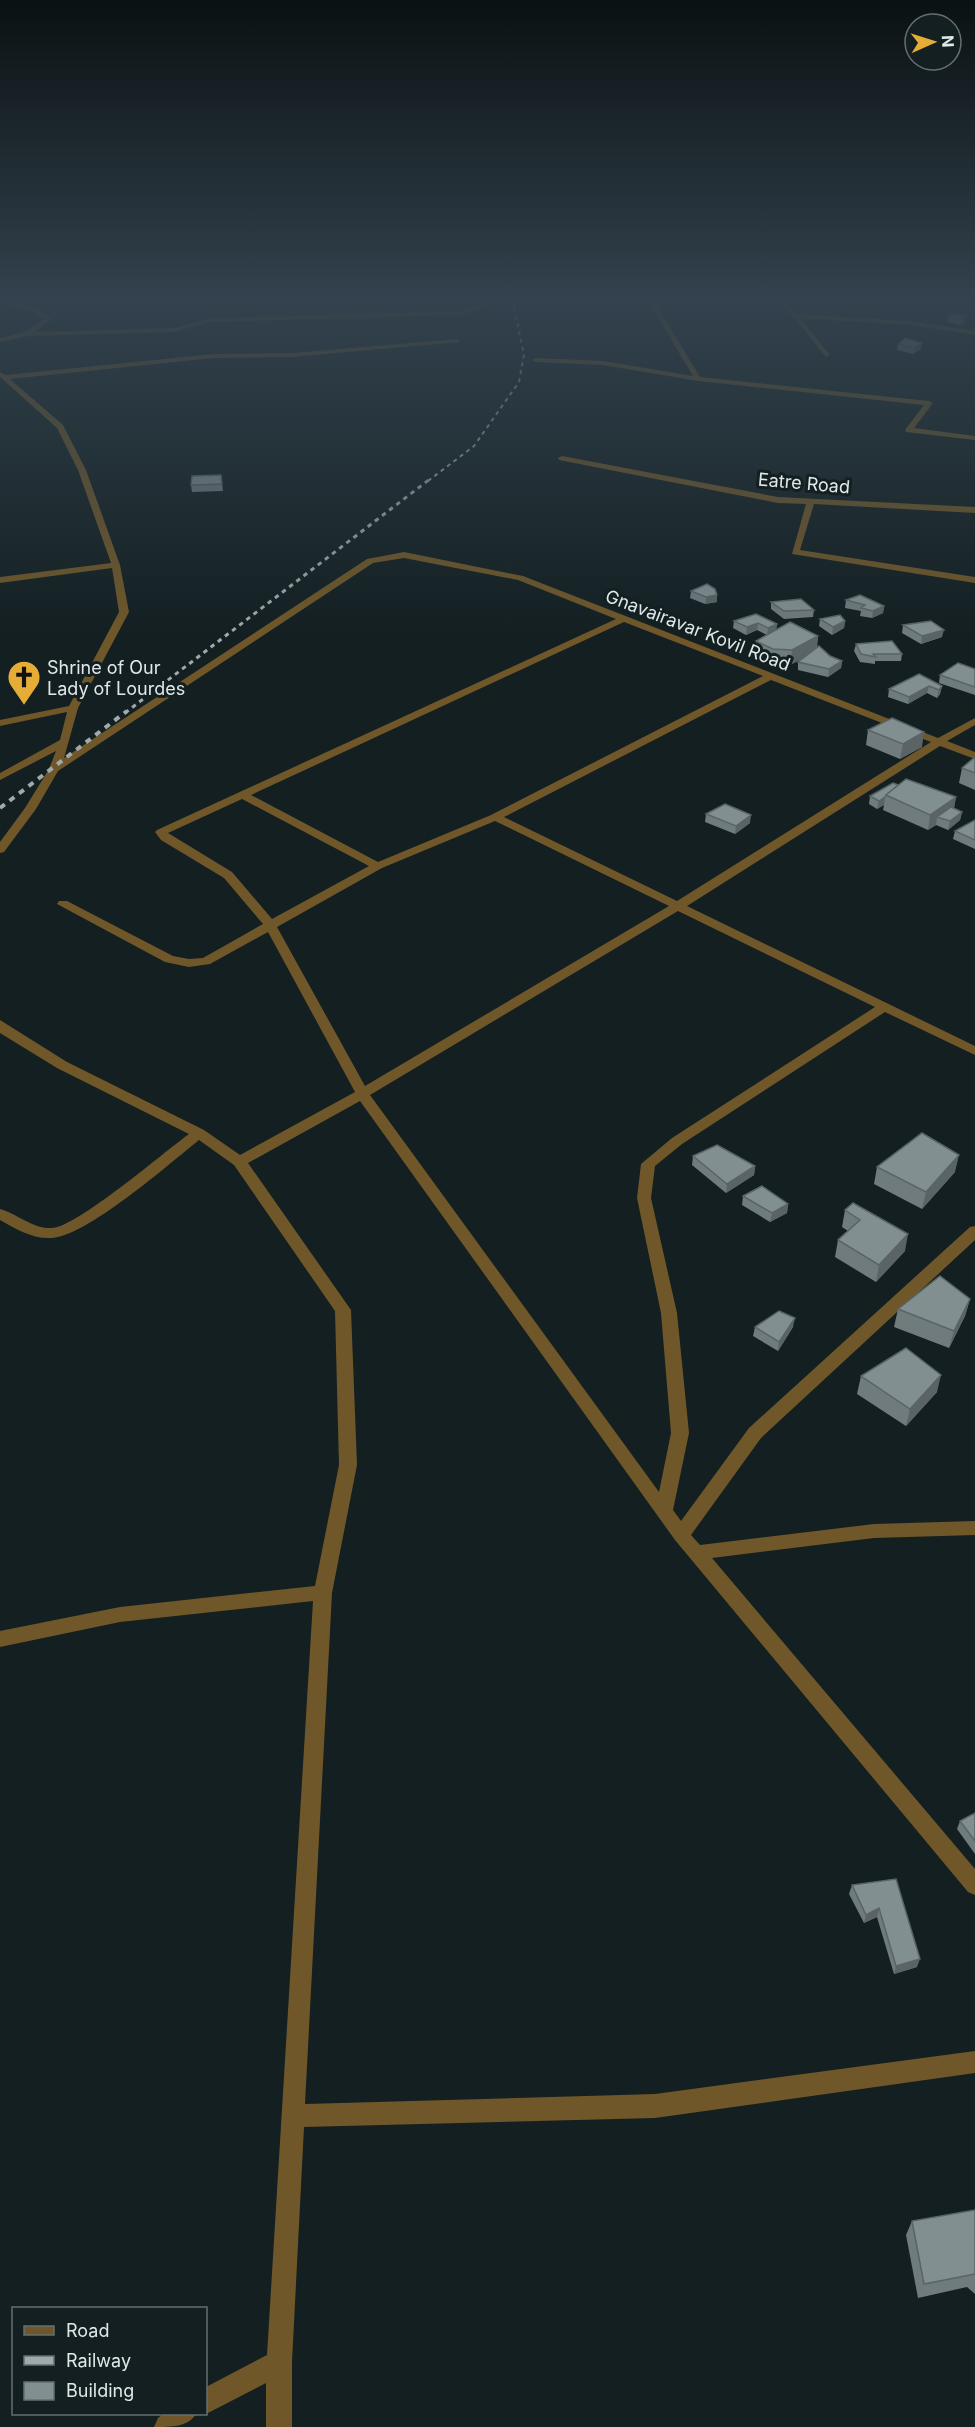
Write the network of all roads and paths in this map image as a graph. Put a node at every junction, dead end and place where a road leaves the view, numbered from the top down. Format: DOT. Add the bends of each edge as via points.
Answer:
graph roads {
  1 [pos="39,409"];
  2 [pos="924,409"];
  3 [pos="975,438"];
  4 [pos="562,458"];
  5 [pos="811,502"];
  6 [pos="975,510"];
  7 [pos="116,565"];
  8 [pos="0,580"];
  9 [pos="975,580"];
  10 [pos="623,619"];
  11 [pos="771,676"];
  12 [pos="73,708"];
  13 [pos="975,722"];
  14 [pos="0,723"];
  15 [pos="65,742"];
  16 [pos="939,742"];
  17 [pos="975,756"];
  18 [pos="54,769"];
  19 [pos="0,777"];
  20 [pos="242,794"];
  21 [pos="495,817"];
  22 [pos="0,850"];
  23 [pos="378,866"];
  24 [pos="63,904"];
  25 [pos="679,907"];
  26 [pos="271,926"];
  27 [pos="884,1007"];
  28 [pos="0,1024"];
  29 [pos="975,1051"];
  30 [pos="363,1095"];
  31 [pos="199,1133"];
  32 [pos="239,1162"];
  33 [pos="0,1214"];
  34 [pos="975,1232"];
  35 [pos="664,1512"];
  36 [pos="975,1528"];
  37 [pos="681,1535"];
  38 [pos="696,1553"];
  39 [pos="323,1593"];
  40 [pos="0,1639"];
  41 [pos="975,1885"];
  42 [pos="975,2062"];
  43 [pos="293,2116"];
  44 [pos="279,2362"];
  45 [pos="207,2400"];
  46 [pos="182,2415"];
  47 [pos="167,2427"];
  48 [pos="279,2427"];
  1 -- 7 [label="street" via="60,428 82,470"];
  2 -- 3 [label="street" via="909,430"];
  4 -- 5 [label="street, Eatre Road" via="778,500"];
  5 -- 6 [label="street, Eatre Road"];
  5 -- 9 [label="street" via="795,552"];
  7 -- 8 [label="street"];
  7 -- 12 [label="street" via="124,612"];
  10 -- 11 [label="street, Gnavairavar Kovil Road"];
  10 -- 18 [label="street, Gnavairavar Kovil Road" via="520,578 404,555 370,561"];
  10 -- 20 [label="street"];
  11 -- 16 [label="street, Gnavairavar Kovil Road"];
  11 -- 21 [label="street"];
  12 -- 14 [label="street"];
  12 -- 15 [label="street"];
  13 -- 16 [label="street"];
  15 -- 18 [label="street"];
  15 -- 19 [label="street"];
  16 -- 17 [label="street, Gnavairavar Kovil Road"];
  16 -- 25 [label="street"];
  18 -- 22 [label="street"];
  20 -- 23 [label="street"];
  20 -- 26 [label="street" via="161,832 228,875"];
  21 -- 23 [label="street"];
  21 -- 25 [label="street"];
  23 -- 26 [label="street"];
  24 -- 26 [label="street" via="169,959 189,963 206,961"];
  25 -- 27 [label="street"];
  25 -- 30 [label="street"];
  26 -- 30 [label="street"];
  27 -- 29 [label="street"];
  27 -- 35 [label="street" via="648,1164 644,1198 669,1313 680,1433"];
  28 -- 31 [label="street" via="62,1065"];
  30 -- 32 [label="street"];
  30 -- 35 [label="street"];
  31 -- 32 [label="street"];
  31 -- 33 [label="street" via="69,1229 52,1233 31,1230"];
  32 -- 39 [label="street" via="343,1310 348,1465"];
  34 -- 37 [label="street" via="755,1433"];
  35 -- 37 [label="street"];
  36 -- 38 [label="street" via="874,1531"];
  37 -- 38 [label="street"];
  38 -- 41 [label="street"];
  39 -- 40 [label="street" via="185,1604 55,1624"];
  39 -- 43 [label="street"];
  42 -- 43 [label="street" via="655,2106"];
  43 -- 44 [label="street"];
  44 -- 45 [label="street"];
  44 -- 48 [label="street"];
  46 -- 47 [label="street"];
}
